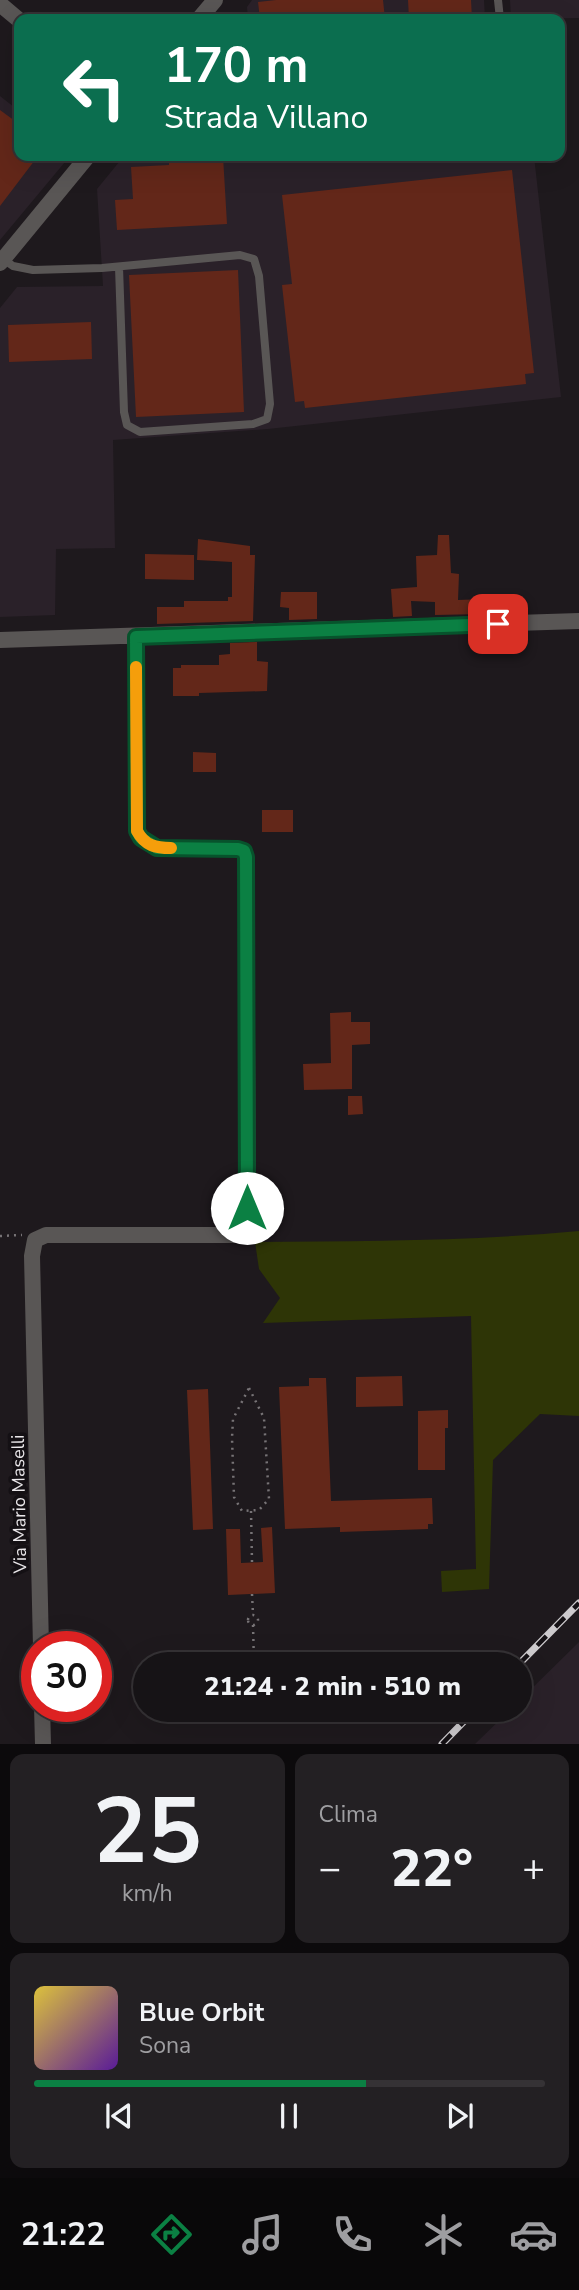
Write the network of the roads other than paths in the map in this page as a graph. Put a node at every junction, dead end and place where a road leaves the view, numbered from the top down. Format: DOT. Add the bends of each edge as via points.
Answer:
graph roads {
  1 [pos="215,0"];
  2 [pos="0,4"];
  3 [pos="204,14"];
  4 [pos="14,16"];
  5 [pos="84,161"];
  6 [pos="2,261"];
  7 [pos="119,267"];
  8 [pos="579,621"];
  9 [pos="136,637"];
  10 [pos="0,640"];
  11 [pos="247,1208"];
  12 [pos="248,1235"];
  13 [pos="41,1631"];
  14 [pos="42,1722"];
  15 [pos="43,1744"];
  1 -- 3 [label="street"];
  2 -- 4 [label="street"];
  5 -- 6 [label="street"];
  6 -- 7 [label="lane" via="33,270"];
  7 -- 7 [label="lane" via="240,255 254,259 270,404 267,419 253,424 140,432 127,425"];
  8 -- 9 [label="street"];
  9 -- 10 [label="street"];
  9 -- 11 [label="street" via="137,831 157,848 238,849 246,857"];
  12 -- 13 [label="street, Via Mario Maselli" via="46,1235 35,1240"];
  14 -- 15 [label="street"];
}
